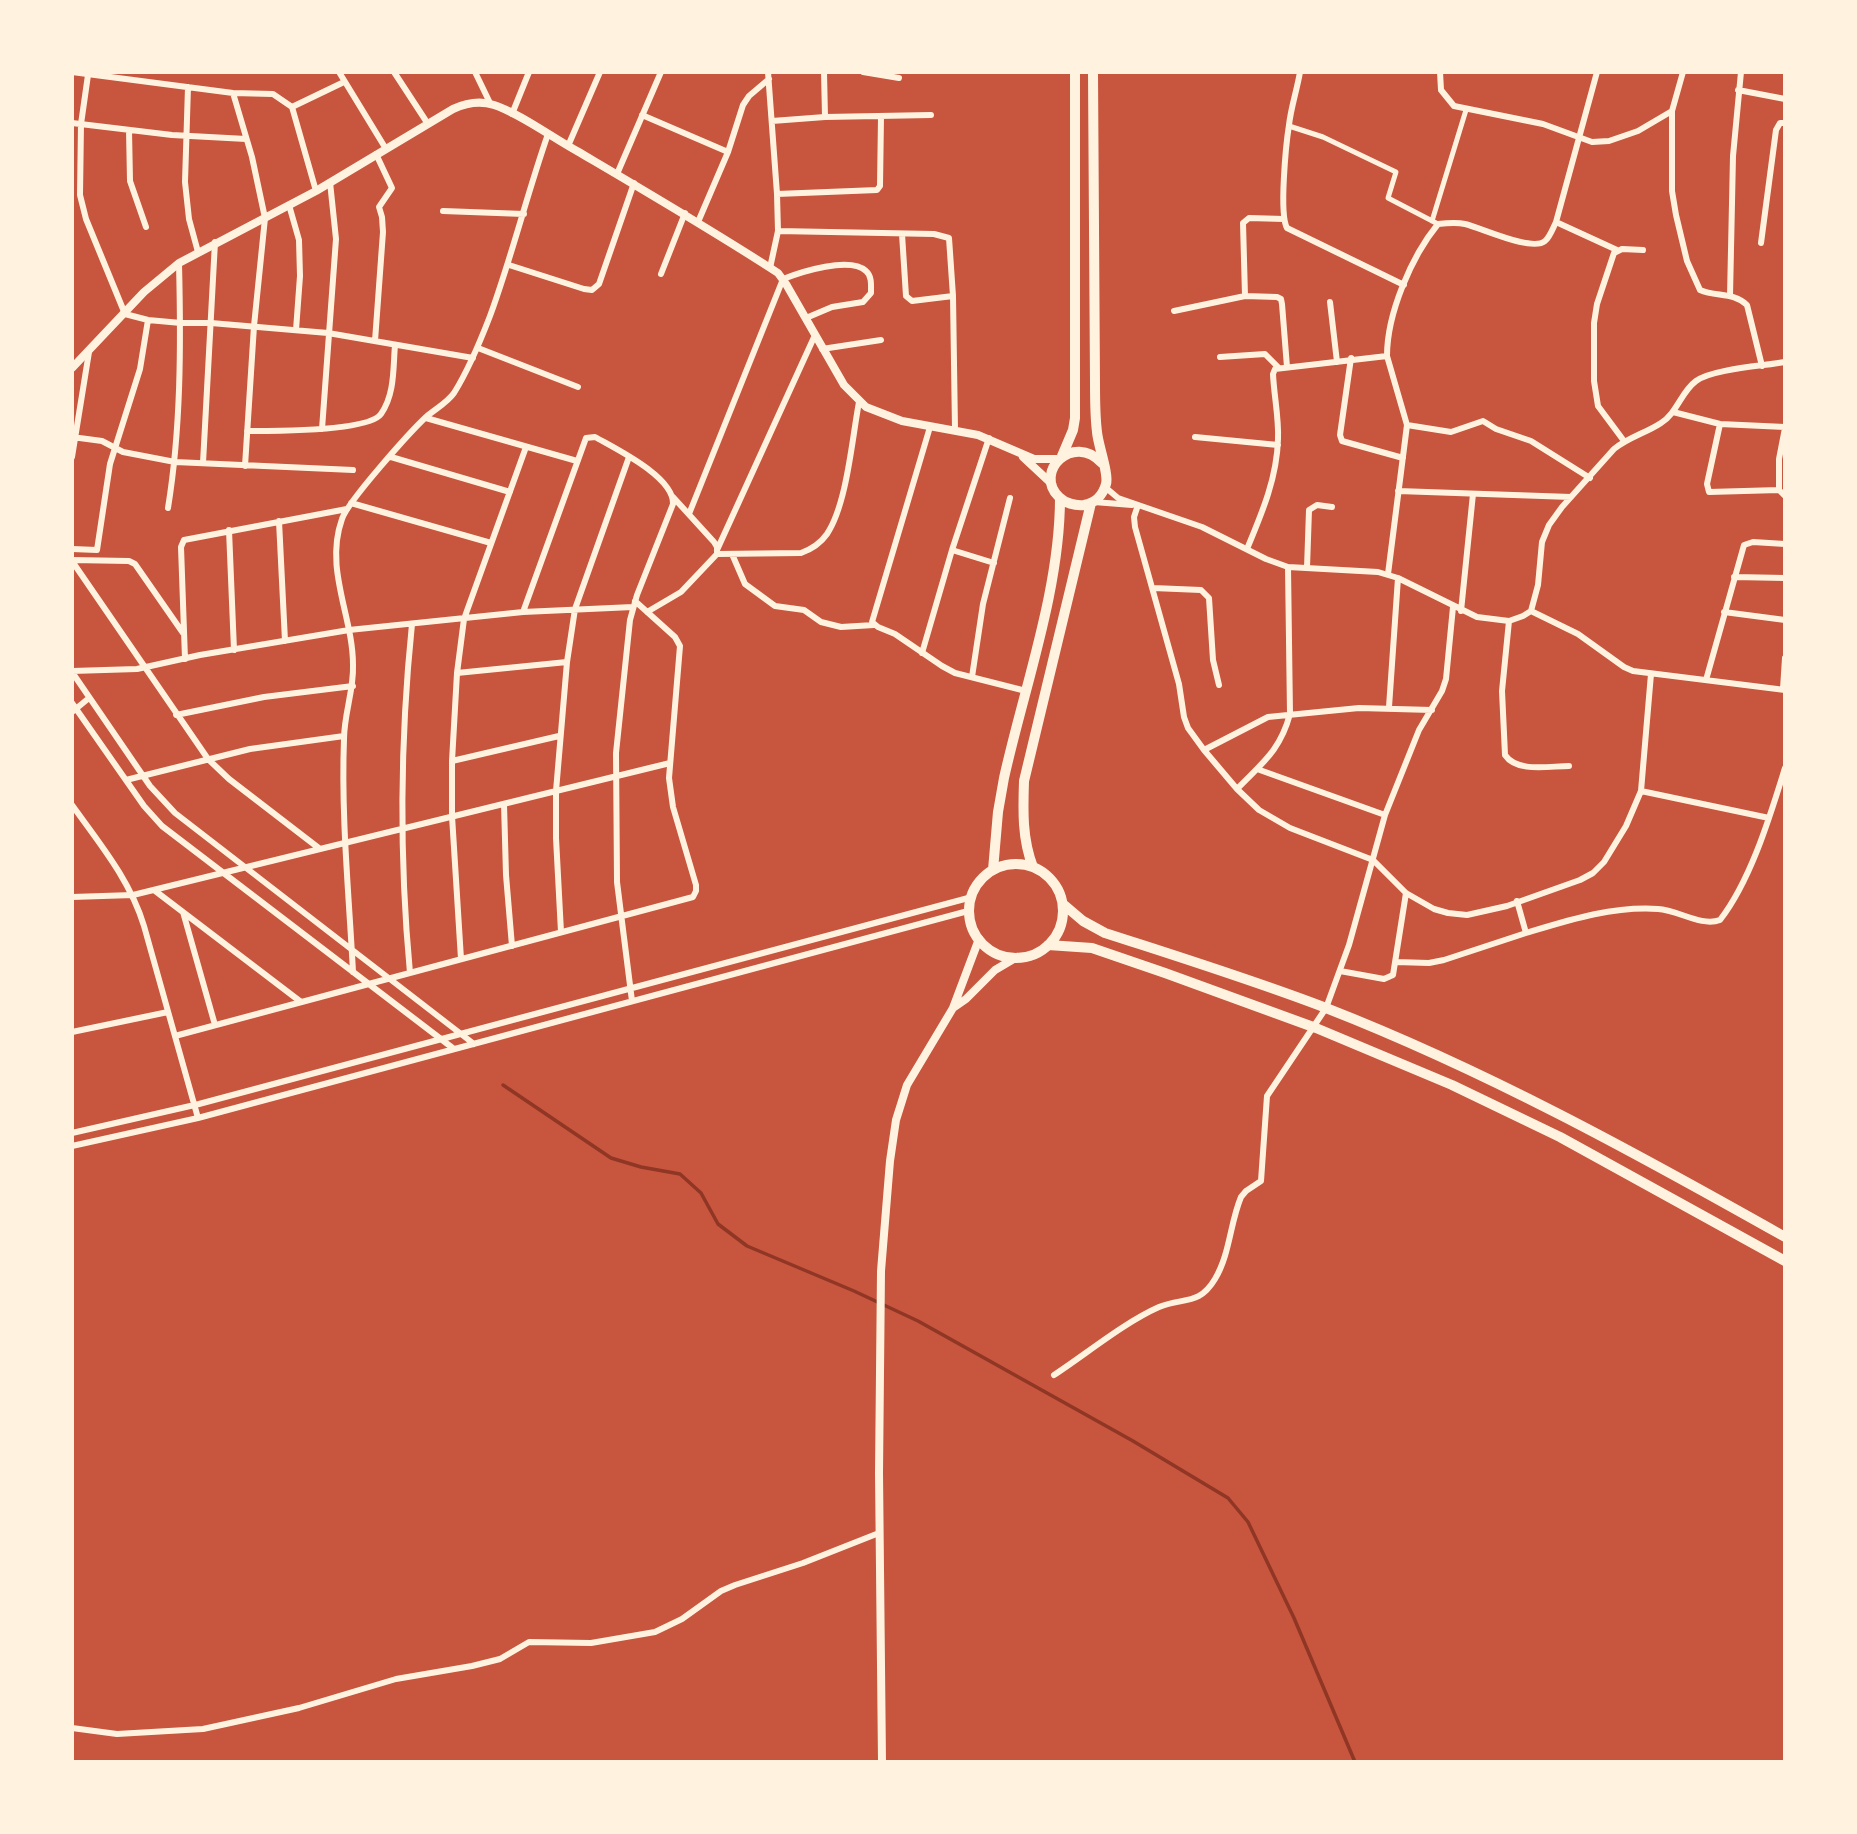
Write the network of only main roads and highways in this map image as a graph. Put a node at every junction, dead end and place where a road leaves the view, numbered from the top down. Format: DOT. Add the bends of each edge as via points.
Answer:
graph roads {
  1 [pos="1075,72"];
  2 [pos="1093,72"];
  3 [pos="1060,458"];
  4 [pos="1102,463"];
  5 [pos="1060,498"];
  6 [pos="1092,503"];
  7 [pos="1033,867"];
  8 [pos="993,870"];
  9 [pos="1063,904"];
  10 [pos="1048,944"];
  11 [pos="1785,1237"];
  12 [pos="1785,1261"];
  1 -- 3 [label="highway" via="1075,418"];
  2 -- 4 [label="highway" via="1095,383"];
  3 -- 4 [label="highway" via="1079,450"];
  3 -- 5 [label="highway" via="1052,471 1052,484"];
  4 -- 6 [label="highway" via="1105,487"];
  5 -- 6 [label="highway" via="1080,506"];
  5 -- 8 [label="highway" via="1053,572 1012,741 998,812"];
  6 -- 7 [label="highway" via="1024,781 1026,850"];
  7 -- 8 [label="highway" via="1006,865"];
  7 -- 9 [label="highway" via="1058,888"];
  8 -- 10 [label="highway" via="980,880 968,911 979,939 996,953 1017,957"];
  9 -- 10 [label="highway" via="1060,926"];
  9 -- 11 [label="highway" via="1105,933 1326,1008 1515,1092"];
  10 -- 12 [label="highway" via="1092,948 1315,1028 1452,1085 1560,1137"];
}
